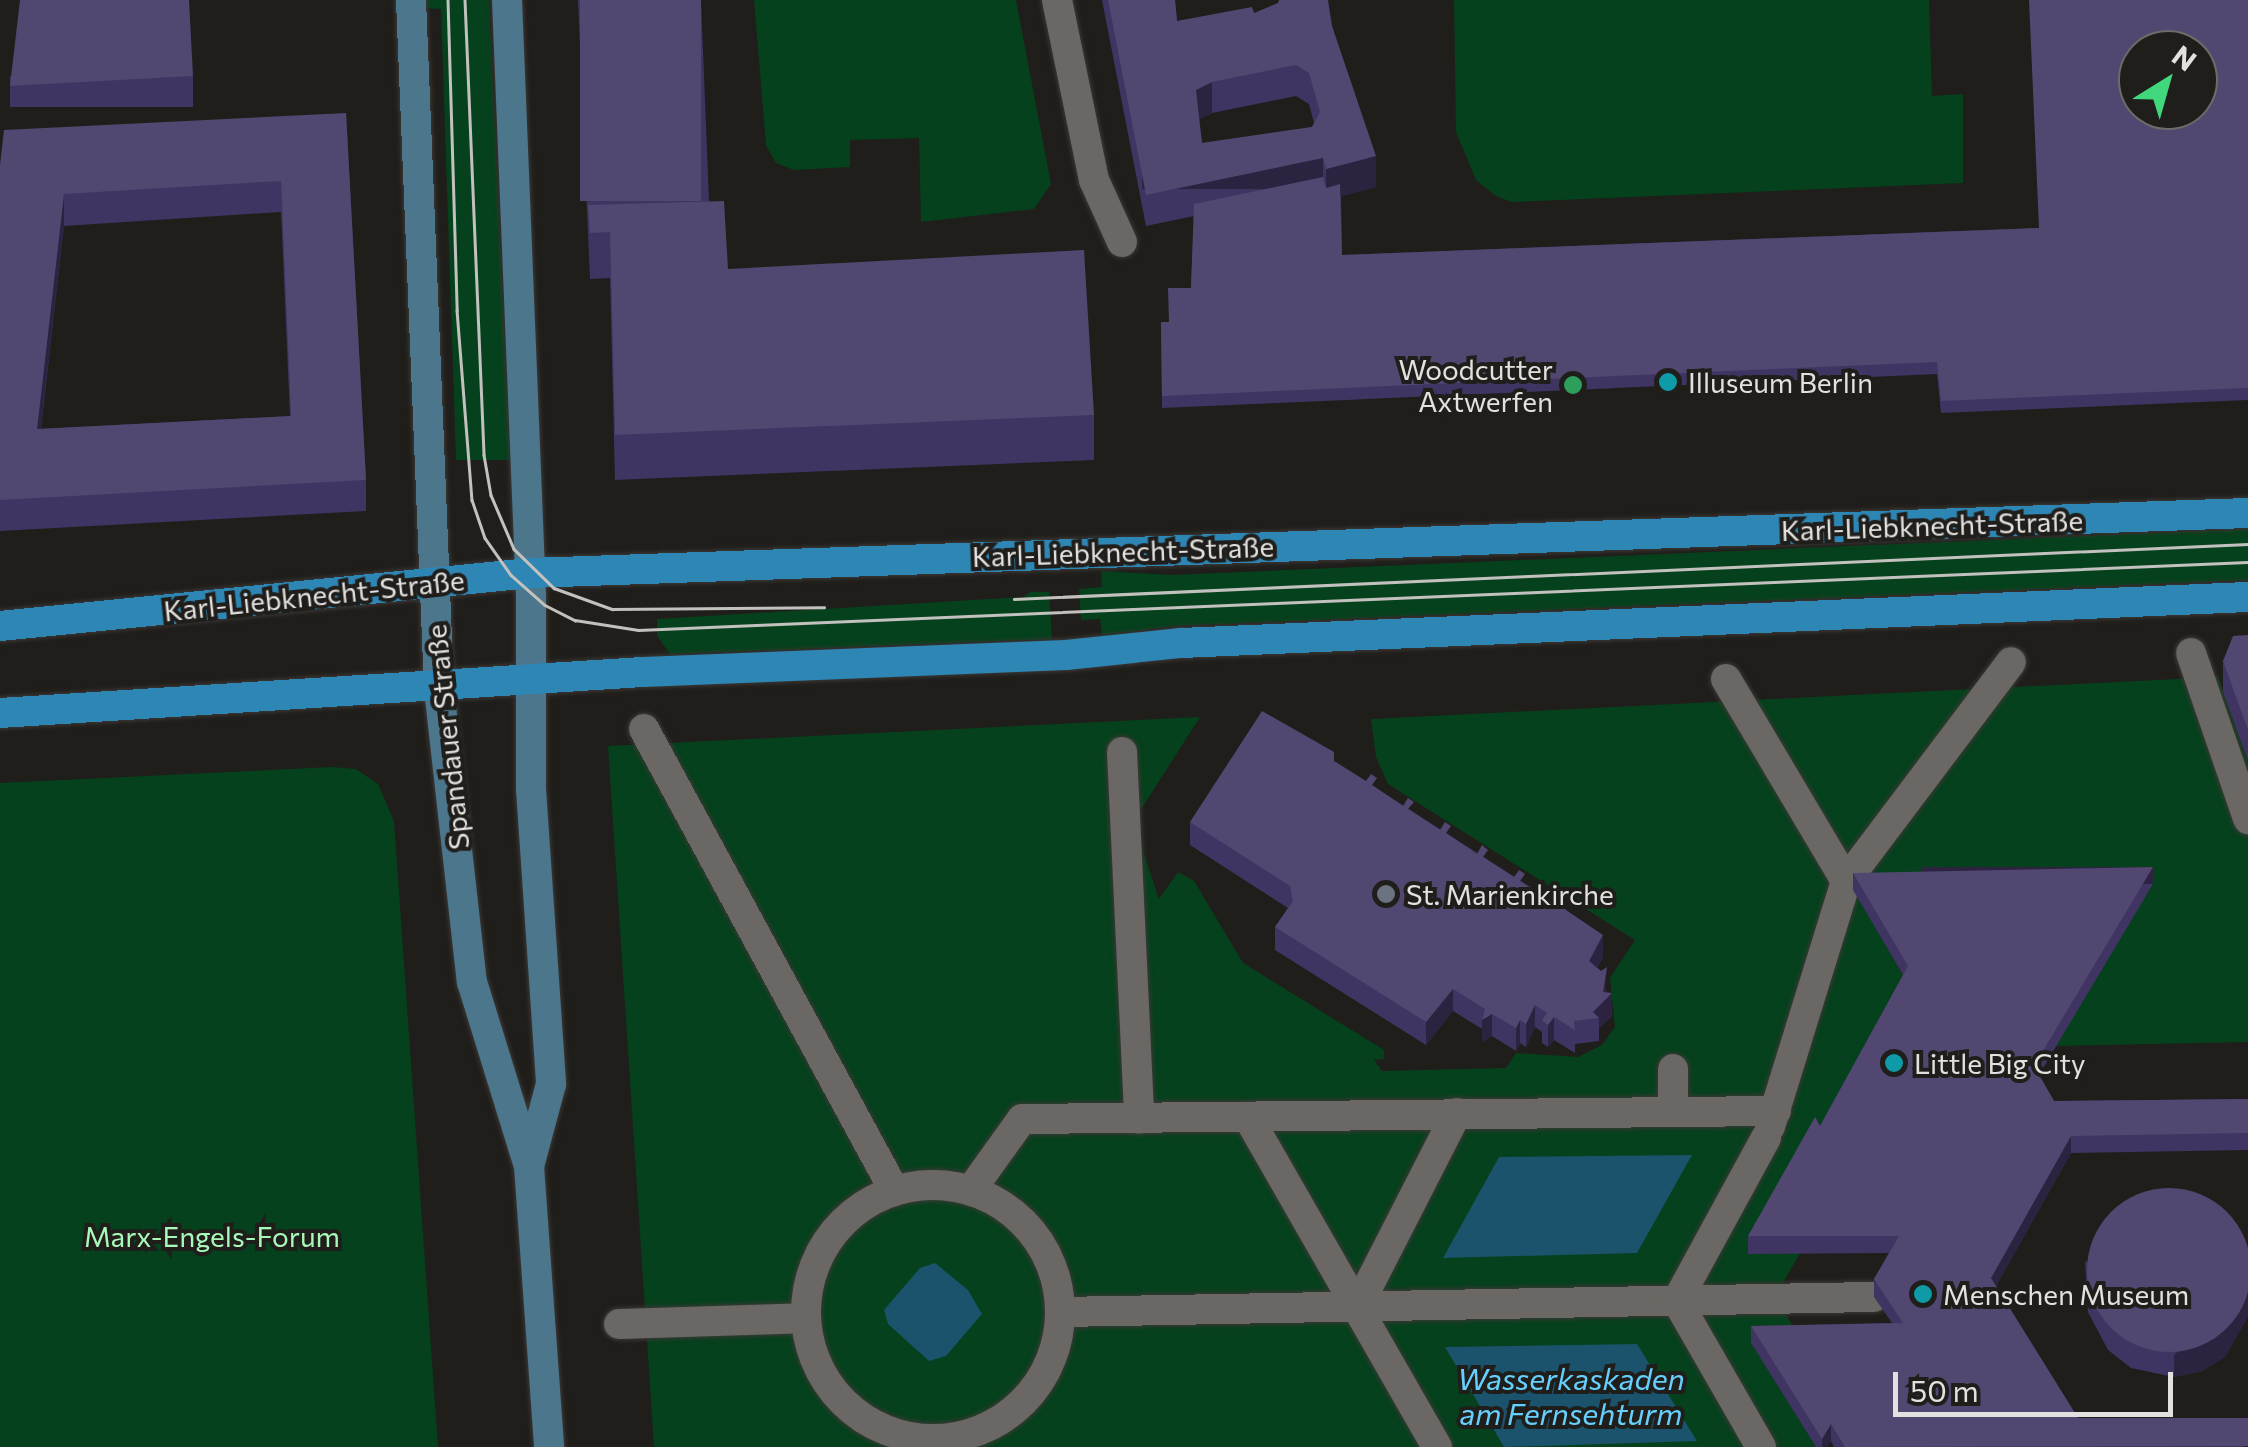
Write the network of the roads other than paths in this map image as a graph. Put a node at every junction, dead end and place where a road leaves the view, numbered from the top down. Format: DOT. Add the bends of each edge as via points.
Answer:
graph roads {
  1 [pos="411,0"];
  2 [pos="507,0"];
  3 [pos="1057,0"];
  4 [pos="1122,242"];
  5 [pos="2248,514"];
  6 [pos="530,574"];
  7 [pos="431,585"];
  8 [pos="2248,596"];
  9 [pos="0,626"];
  10 [pos="2191,653"];
  11 [pos="2010,662"];
  12 [pos="1726,679"];
  13 [pos="528,682"];
  14 [pos="439,690"];
  15 [pos="0,713"];
  16 [pos="644,729"];
  17 [pos="1122,752"];
  18 [pos="2248,820"];
  19 [pos="1846,881"];
  20 [pos="1672,1069"];
  21 [pos="1673,1109"];
  22 [pos="1457,1113"];
  23 [pos="1248,1117"];
  24 [pos="1139,1119"];
  25 [pos="1771,1126"];
  26 [pos="530,1166"];
  27 [pos="894,1190"];
  28 [pos="971,1190"];
  29 [pos="1874,1297"];
  30 [pos="1676,1301"];
  31 [pos="1357,1308"];
  32 [pos="1060,1312"];
  33 [pos="805,1318"];
  34 [pos="619,1324"];
  35 [pos="938,1443"];
  36 [pos="548,1447"];
  37 [pos="1438,1447"];
  38 [pos="1761,1447"];
  1 -- 7 [label="main road, Spandauer Straße"];
  2 -- 6 [label="main road, Spandauer Straße"];
  3 -- 4 [label="street" via="1094,180"];
  5 -- 6 [label="main road, Karl-Liebknecht-Straße"];
  6 -- 7 [label="main road, Karl-Liebknecht-Straße"];
  6 -- 13 [label="main road, Spandauer Straße"];
  7 -- 9 [label="main road, Karl-Liebknecht-Straße"];
  7 -- 14 [label="main road, Spandauer Straße"];
  8 -- 13 [label="main road" via="1181,642 1066,655"];
  10 -- 18 [label="street"];
  11 -- 19 [label="street"];
  12 -- 19 [label="street"];
  13 -- 14 [label="main road"];
  13 -- 26 [label="main road, Spandauer Straße" via="551,1084"];
  14 -- 15 [label="main road"];
  14 -- 26 [label="main road, Spandauer Straße" via="472,982"];
  16 -- 27 [label="street"];
  17 -- 24 [label="street"];
  19 -- 25 [label="street"];
  20 -- 21 [label="street"];
  21 -- 22 [label="street"];
  21 -- 25 [label="street"];
  22 -- 23 [label="street"];
  22 -- 31 [label="street"];
  23 -- 24 [label="street"];
  23 -- 31 [label="street"];
  24 -- 28 [label="street" via="1022,1119"];
  25 -- 30 [label="street"];
  26 -- 36 [label="main road, Spandauer Straße"];
  27 -- 28 [label="street" via="946,1184"];
  27 -- 33 [label="street" via="864,1204 818,1254"];
  28 -- 32 [label="street" via="1025,1224 1044,1250"];
  29 -- 30 [label="street"];
  30 -- 31 [label="street"];
  30 -- 38 [label="street"];
  31 -- 32 [label="street"];
  31 -- 37 [label="street"];
  32 -- 35 [label="street" via="1044,1375 1024,1401 969,1434"];
  33 -- 34 [label="street"];
  33 -- 35 [label="street" via="817,1366 846,1406 888,1432"];
}
